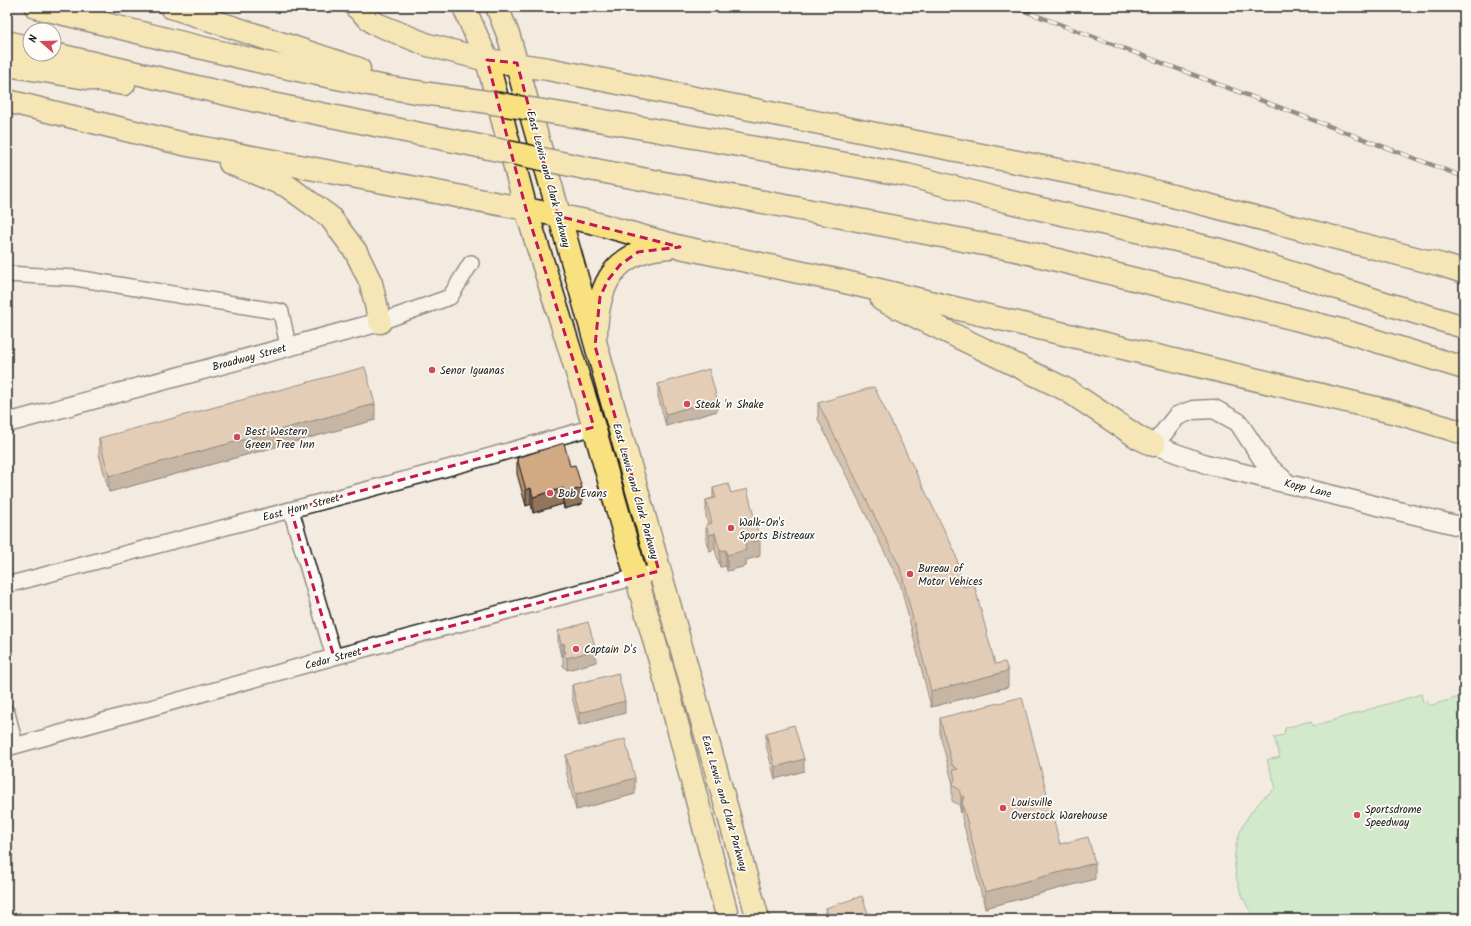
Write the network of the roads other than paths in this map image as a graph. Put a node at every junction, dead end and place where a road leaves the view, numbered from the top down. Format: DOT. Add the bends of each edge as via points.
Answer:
graph roads {
  1 [pos="36,7"];
  2 [pos="171,7"];
  3 [pos="356,7"];
  4 [pos="464,7"];
  5 [pos="497,7"];
  6 [pos="7,42"];
  7 [pos="22,46"];
  8 [pos="62,56"];
  9 [pos="487,60"];
  10 [pos="516,63"];
  11 [pos="7,65"];
  12 [pos="438,95"];
  13 [pos="7,101"];
  14 [pos="386,127"];
  15 [pos="188,145"];
  16 [pos="526,209"];
  17 [pos="558,216"];
  18 [pos="680,246"];
  19 [pos="471,263"];
  20 [pos="1464,272"];
  21 [pos="7,274"];
  22 [pos="841,281"];
  23 [pos="380,322"];
  24 [pos="1464,327"];
  25 [pos="288,346"];
  26 [pos="595,346"];
  27 [pos="1464,368"];
  28 [pos="7,423"];
  29 [pos="594,427"];
  30 [pos="1464,433"];
  31 [pos="1154,445"];
  32 [pos="1286,482"];
  33 [pos="291,510"];
  34 [pos="1464,527"];
  35 [pos="659,571"];
  36 [pos="636,576"];
  37 [pos="7,585"];
  38 [pos="334,657"];
  39 [pos="7,713"];
  40 [pos="11,746"];
  41 [pos="728,919"];
  42 [pos="758,919"];
  1 -- 12 [label="main road" via="273,63"];
  2 -- 12 [label="main road"];
  3 -- 9 [label="main road" via="374,23 428,45"];
  4 -- 9 [label="main road, East Lewis and Clark Parkway"];
  5 -- 10 [label="main road, East Lewis and Clark Parkway"];
  6 -- 7 [label="main road"];
  8 -- 14 [label="main road" via="257,101"];
  9 -- 10 [label="main road"];
  9 -- 16 [label="main road, East Lewis and Clark Parkway"];
  10 -- 17 [label="main road, East Lewis and Clark Parkway"];
  10 -- 20 [label="main road" via="1118,182"];
  11 -- 14 [label="main road"];
  12 -- 24 [label="main road, bridge" via="587,118 907,175 1006,201 1224,251"];
  13 -- 15 [label="main road"];
  14 -- 27 [label="main road, bridge" via="595,170 1020,251 1344,332"];
  15 -- 16 [label="main road"];
  15 -- 23 [label="main road" via="287,186 330,217 356,252 371,283"];
  16 -- 17 [label="main road"];
  16 -- 29 [label="main road, East Lewis and Clark Parkway"];
  17 -- 18 [label="main road" via="591,222"];
  17 -- 26 [label="main road, East Lewis and Clark Parkway"];
  18 -- 22 [label="main road"];
  18 -- 26 [label="main road" via="638,252 612,274 600,297"];
  19 -- 23 [label="street, Broadway Street" via="450,297"];
  21 -- 25 [label="street" via="76,278 280,312"];
  22 -- 30 [label="main road" via="1401,414"];
  22 -- 31 [label="main road" via="1067,390 1139,438"];
  23 -- 25 [label="street, Broadway Street"];
  25 -- 28 [label="street, Broadway Street"];
  26 -- 35 [label="main road, East Lewis and Clark Parkway"];
  29 -- 33 [label="street, East Horn Street"];
  29 -- 36 [label="main road, East Lewis and Clark Parkway"];
  31 -- 32 [label="street, Kopp Lane" via="1206,464"];
  31 -- 32 [label="street" via="1176,416 1193,410 1214,409 1238,422 1265,463"];
  32 -- 34 [label="street, Kopp Lane"];
  33 -- 37 [label="street, East Horn Street"];
  33 -- 38 [label="street"];
  35 -- 36 [label="street, Cedar Street"];
  35 -- 42 [label="main road, East Lewis and Clark Parkway"];
  36 -- 38 [label="street, Cedar Street"];
  36 -- 41 [label="main road, East Lewis and Clark Parkway"];
  38 -- 40 [label="street, Cedar Street"];
  39 -- 40 [label="street"];
}
